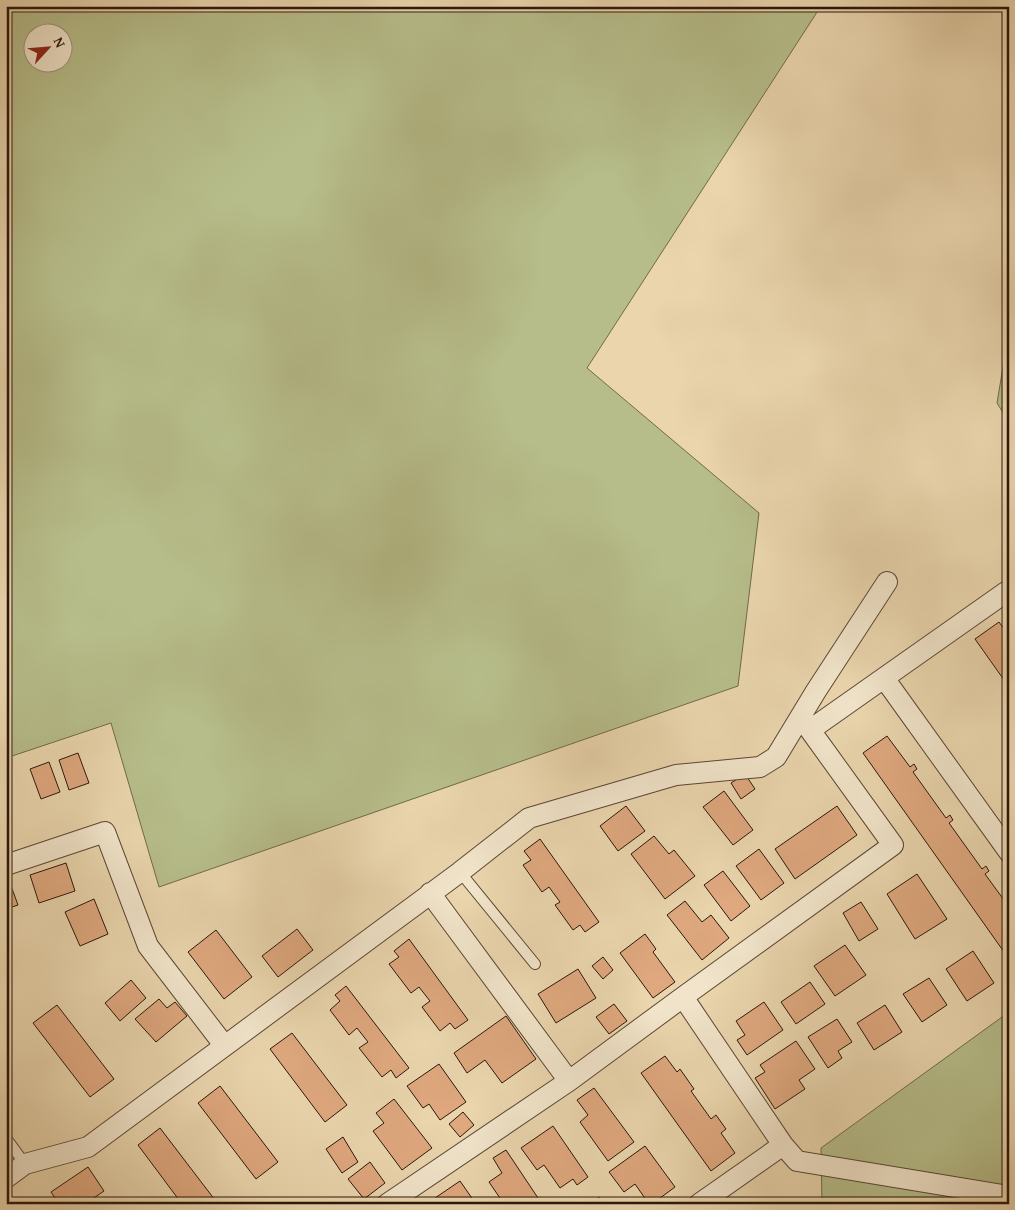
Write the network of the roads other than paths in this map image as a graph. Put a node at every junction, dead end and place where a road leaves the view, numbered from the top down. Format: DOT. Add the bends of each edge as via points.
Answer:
graph roads {
  1 [pos="887,582"];
  2 [pos="1009,596"];
  3 [pos="884,678"];
  4 [pos="1009,852"];
  5 [pos="6,865"];
  6 [pos="460,872"];
  7 [pos="430,893"];
  8 [pos="535,964"];
  9 [pos="683,996"];
  10 [pos="224,1045"];
  11 [pos="569,1082"];
  12 [pos="6,1138"];
  13 [pos="783,1145"];
  14 [pos="25,1164"];
  15 [pos="6,1178"];
  16 [pos="1009,1196"];
  17 [pos="387,1204"];
  18 [pos="699,1204"];
  1 -- 6 [label="street" via="776,757 760,767 676,775 529,818"];
  2 -- 3 [label="street" via="1006,592"];
  3 -- 4 [label="street"];
  3 -- 9 [label="street" via="810,730 893,845"];
  5 -- 10 [label="street" via="104,832 148,946"];
  6 -- 7 [label="street"];
  6 -- 8 [label="lane"];
  7 -- 10 [label="street"];
  7 -- 11 [label="street"];
  9 -- 11 [label="street"];
  9 -- 13 [label="street"];
  10 -- 14 [label="street" via="88,1147"];
  11 -- 17 [label="street"];
  12 -- 14 [label="lane"];
  13 -- 16 [label="street" via="797,1161"];
  13 -- 18 [label="street"];
  14 -- 15 [label="street"];
}
